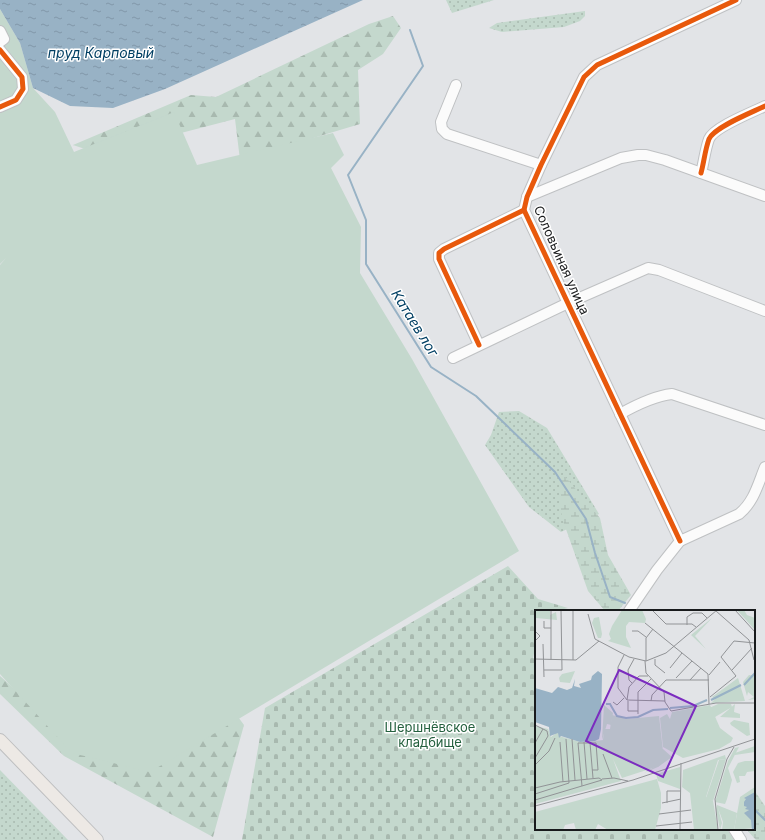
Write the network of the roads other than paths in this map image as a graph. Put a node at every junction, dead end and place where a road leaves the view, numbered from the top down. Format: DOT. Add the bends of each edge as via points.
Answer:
graph roads {
  1 [pos="736,0"];
  2 [pos="0,31"];
  3 [pos="0,42"];
  4 [pos="0,50"];
  5 [pos="456,85"];
  6 [pos="765,106"];
  7 [pos="0,107"];
  8 [pos="541,165"];
  9 [pos="701,173"];
  10 [pos="765,196"];
  11 [pos="527,197"];
  12 [pos="524,210"];
  13 [pos="568,303"];
  14 [pos="765,311"];
  15 [pos="479,345"];
  16 [pos="452,358"];
  17 [pos="620,414"];
  18 [pos="765,425"];
  19 [pos="765,467"];
  20 [pos="680,541"];
  21 [pos="630,610"];
  22 [pos="0,740"];
  23 [pos="0,750"];
  24 [pos="735,830"];
  25 [pos="88,840"];
  26 [pos="97,840"];
  27 [pos="742,840"];
  1 -- 8 [label="street, Соловьиная улица" via="590,70 584,77"];
  2 -- 3 [label="street" via="4,39"];
  4 -- 7 [label="street" via="22,77 23,89 16,100"];
  5 -- 8 [label="street" via="441,122 444,131 452,137"];
  6 -- 9 [label="street" via="714,133 710,138"];
  8 -- 11 [label="street, Соловьиная улица"];
  9 -- 10 [label="street"];
  9 -- 11 [label="street" via="655,157 638,155 622,158"];
  11 -- 12 [label="street, Соловьиная улица"];
  12 -- 13 [label="street, Соловьиная улица"];
  12 -- 15 [label="street" via="438,253"];
  13 -- 14 [label="street" via="648,268"];
  13 -- 15 [label="street"];
  13 -- 17 [label="street, Соловьиная улица"];
  15 -- 16 [label="street"];
  17 -- 18 [label="street" via="641,403 672,394"];
  17 -- 20 [label="street, Соловьиная улица"];
  19 -- 20 [label="street" via="752,499 739,514"];
  20 -- 21 [label="street" via="656,570"];
  22 -- 26 [label="main road"];
  23 -- 25 [label="main road"];
  24 -- 27 [label="street"];
}
